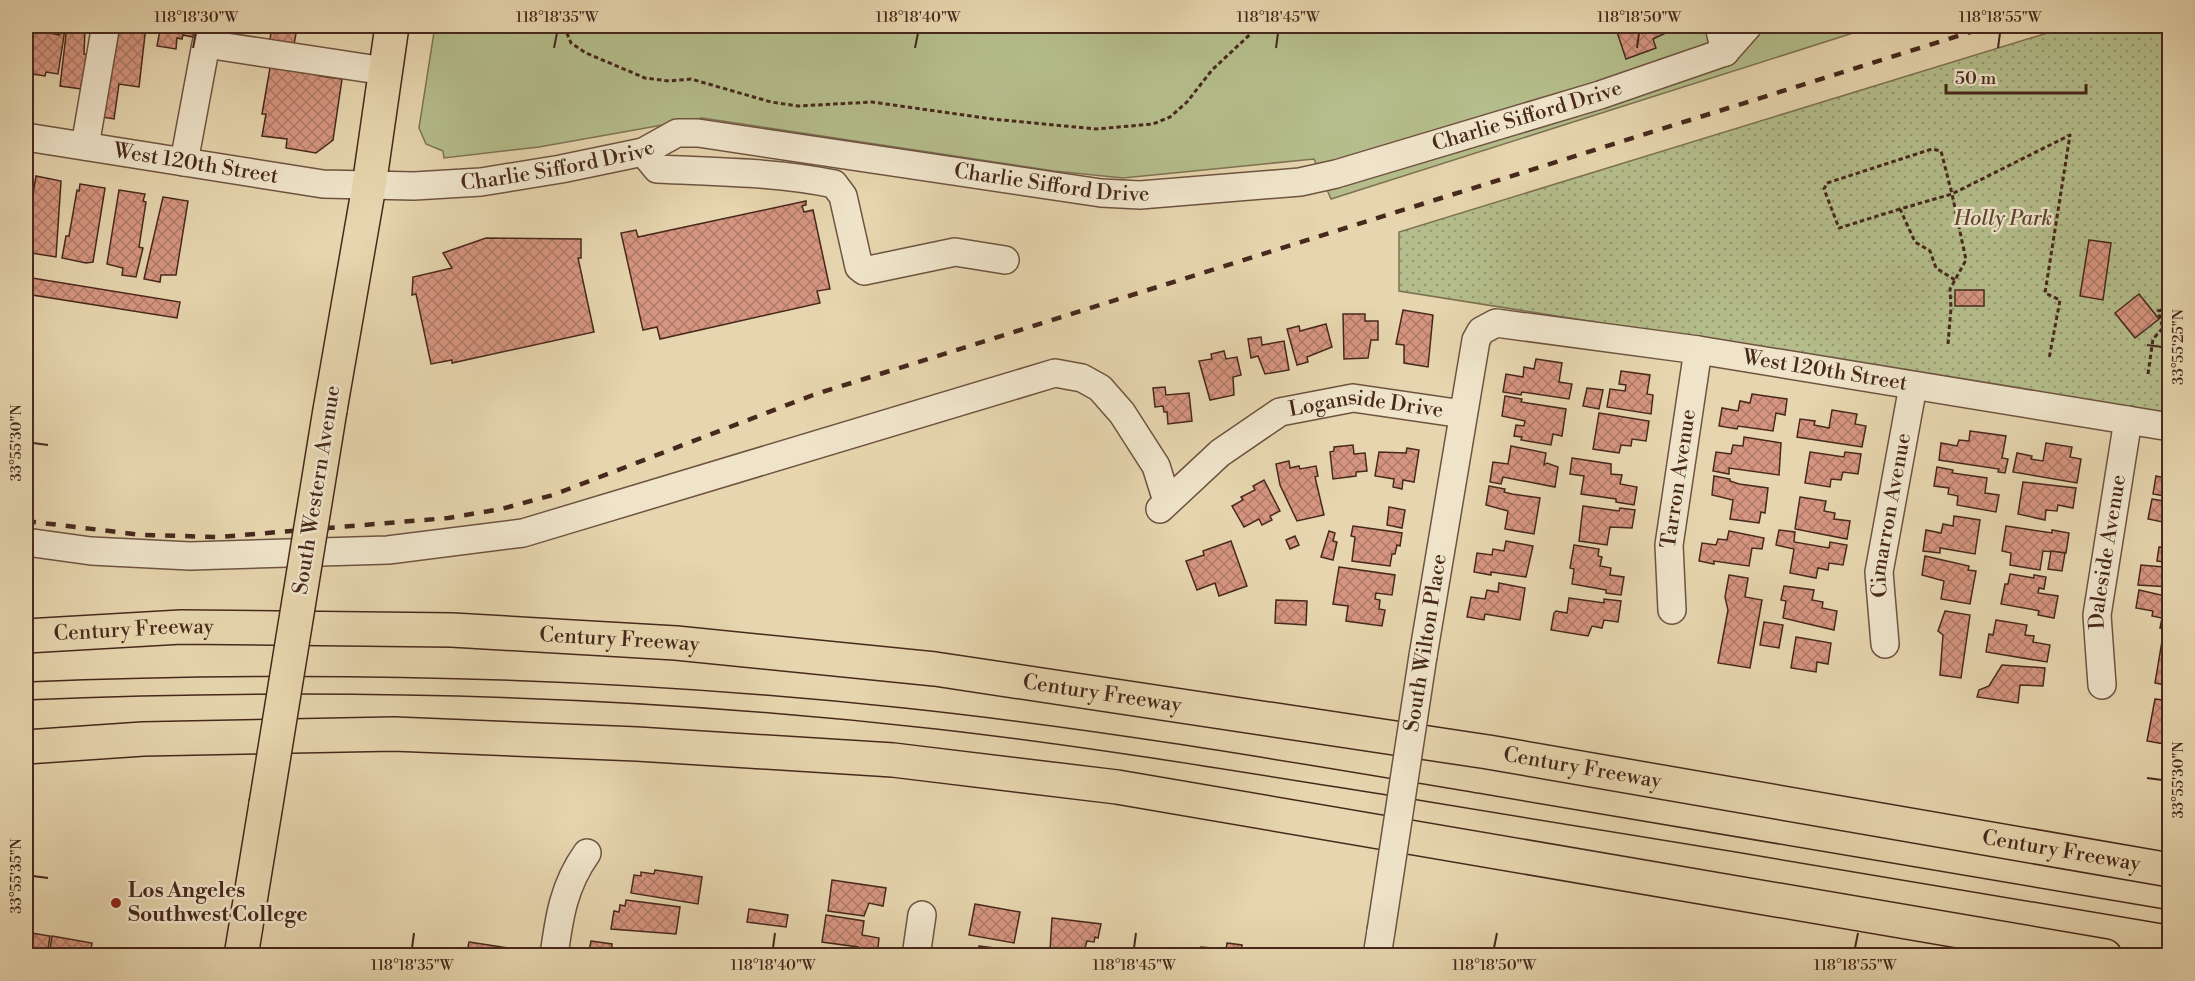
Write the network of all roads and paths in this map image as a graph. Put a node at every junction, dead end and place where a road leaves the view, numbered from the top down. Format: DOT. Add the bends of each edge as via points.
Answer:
graph roads {
  1 [pos="392,26"];
  2 [pos="564,26"];
  3 [pos="1259,26"];
  4 [pos="1719,26"];
  5 [pos="1748,26"];
  6 [pos="105,30"];
  7 [pos="1725,52"];
  8 [pos="386,71"];
  9 [pos="26,137"];
  10 [pos="85,146"];
  11 [pos="643,152"];
  12 [pos="184,162"];
  13 [pos="369,186"];
  14 [pos="1952,194"];
  15 [pos="1900,209"];
  16 [pos="1005,260"];
  17 [pos="1955,280"];
  18 [pos="2169,308"];
  19 [pos="1481,331"];
  20 [pos="1948,344"];
  21 [pos="1698,350"];
  22 [pos="2049,359"];
  23 [pos="2148,375"];
  24 [pos="1913,386"];
  25 [pos="1463,414"];
  26 [pos="2128,420"];
  27 [pos="2169,427"];
  28 [pos="26,542"];
  29 [pos="1672,610"];
  30 [pos="26,636"];
  31 [pos="1885,644"];
  32 [pos="2102,685"];
  33 [pos="26,747"];
  34 [pos="586,853"];
  35 [pos="2169,870"];
  36 [pos="922,915"];
  37 [pos="1379,943"];
  38 [pos="241,956"];
  39 [pos="554,956"];
  40 [pos="916,956"];
  41 [pos="2105,956"];
  1 -- 8 [label="main road, South Western Avenue"];
  2 -- 3 [label="path" via="571,43 578,48 645,78 691,80 798,106 872,102 1096,129 1153,124 1170,117"];
  4 -- 7 [label="street"];
  5 -- 7 [label="street"];
  6 -- 10 [label="street"];
  7 -- 11 [label="street, Charlie Sifford Drive" via="1588,98 1300,182 1140,195 1101,193 698,133 677,134"];
  8 -- 12 [label="street" via="206,44"];
  8 -- 13 [label="main road, South Western Avenue"];
  9 -- 10 [label="street, West 120th Street"];
  10 -- 12 [label="street, West 120th Street"];
  11 -- 13 [label="street, Charlie Sifford Drive" via="481,182"];
  11 -- 16 [label="street" via="657,169 746,172 834,184 843,196 859,267 864,271 955,252"];
  12 -- 13 [label="street, West 120th Street" via="323,184"];
  13 -- 38 [label="main road, South Western Avenue, bridge"];
  14 -- 15 [label="path"];
  14 -- 15 [label="path" via="1941,151 1932,149 1827,183 1824,189 1839,228"];
  14 -- 17 [label="path" via="1966,260"];
  14 -- 22 [label="path" via="2070,135 2045,293 2060,300"];
  15 -- 17 [label="path" via="1915,242 1930,251 1935,268"];
  17 -- 20 [label="path" via="1950,290"];
  18 -- 23 [label="path" via="2158,311 2163,328 2153,339"];
  19 -- 21 [label="street, West 120th Street" via="1496,323"];
  19 -- 25 [label="street, South Wilton Place"];
  21 -- 24 [label="street, West 120th Street"];
  21 -- 29 [label="street, Tarron Avenue" via="1669,545"];
  24 -- 26 [label="street, West 120th Street"];
  24 -- 31 [label="street, Cimarron Avenue" via="1879,573"];
  25 -- 28 [label="street, Loganside Drive" via="1353,398 1280,412 1220,453 1164,505 1156,466 1122,413 1100,388 1082,378 1055,373 523,533 388,550 190,556 91,551"];
  25 -- 37 [label="street, South Wilton Place, bridge"];
  26 -- 27 [label="street, West 120th Street"];
  26 -- 32 [label="street, Daleside Avenue" via="2097,615"];
  30 -- 35 [label="main road, Century Freeway" via="181,627 452,630 676,643 934,669 1488,752"];
  33 -- 41 [label="main road" via="143,739 394,734 893,760 1128,788"];
  34 -- 39 [label="street" via="572,874 560,907"];
  36 -- 40 [label="street"];
}
